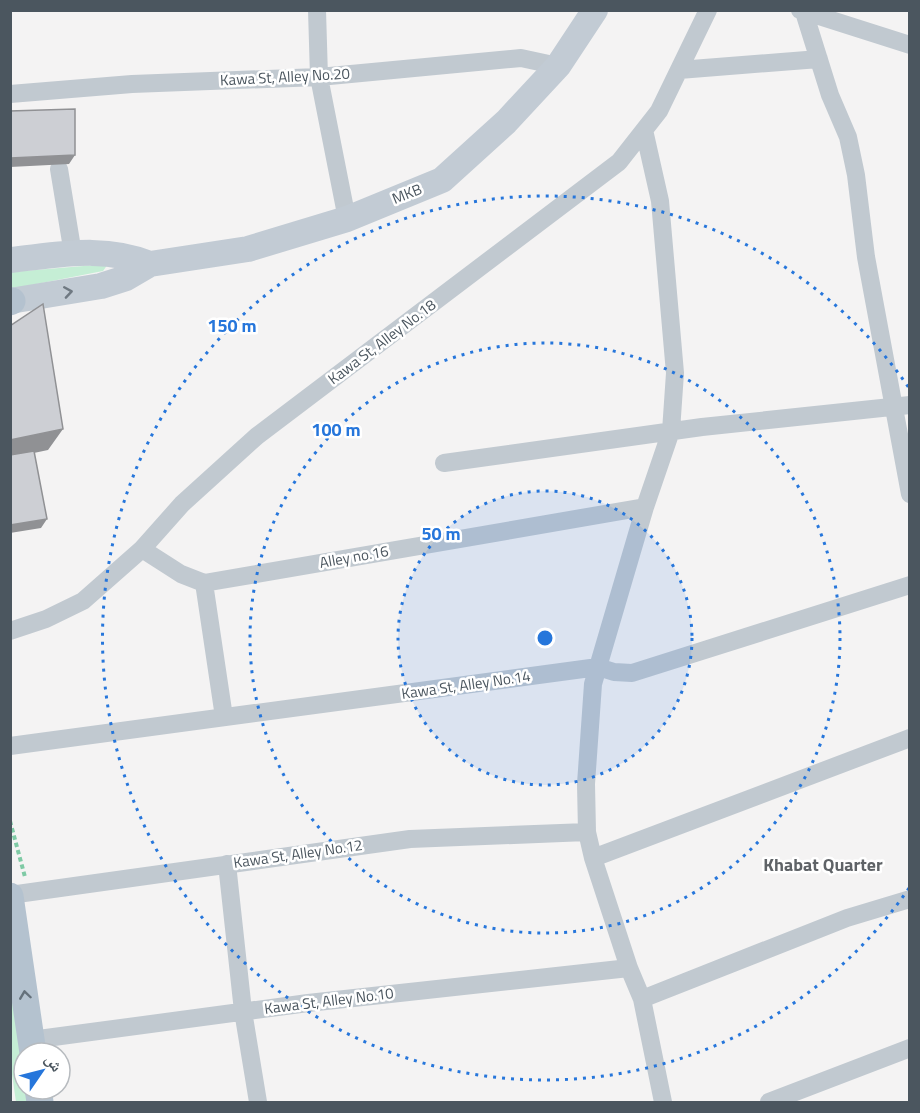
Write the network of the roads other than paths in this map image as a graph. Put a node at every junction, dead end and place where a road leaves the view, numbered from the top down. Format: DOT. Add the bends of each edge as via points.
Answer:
graph roads {
  1 [pos="317,10"];
  2 [pos="595,10"];
  3 [pos="708,10"];
  4 [pos="802,11"];
  5 [pos="909,45"];
  6 [pos="819,59"];
  7 [pos="558,66"];
  8 [pos="680,69"];
  9 [pos="319,77"];
  10 [pos="10,94"];
  11 [pos="644,130"];
  12 [pos="60,169"];
  13 [pos="347,219"];
  14 [pos="73,254"];
  15 [pos="10,260"];
  16 [pos="150,264"];
  17 [pos="11,301"];
  18 [pos="901,406"];
  19 [pos="671,431"];
  20 [pos="444,463"];
  21 [pos="909,494"];
  22 [pos="645,507"];
  23 [pos="142,549"];
  24 [pos="204,583"];
  25 [pos="909,585"];
  26 [pos="10,632"];
  27 [pos="598,667"];
  28 [pos="224,717"];
  29 [pos="909,738"];
  30 [pos="10,746"];
  31 [pos="587,832"];
  32 [pos="593,858"];
  33 [pos="227,864"];
  34 [pos="10,896"];
  35 [pos="909,899"];
  36 [pos="628,968"];
  37 [pos="642,999"];
  38 [pos="243,1011"];
  39 [pos="31,1041"];
  40 [pos="62,1041"];
  41 [pos="909,1048"];
  42 [pos="258,1102"];
  43 [pos="663,1102"];
  44 [pos="769,1102"];
  1 -- 9 [label="street"];
  2 -- 7 [label="main road, MKB"];
  3 -- 8 [label="street, Kawa St, Alley No.18"];
  4 -- 5 [label="street"];
  4 -- 6 [label="street"];
  6 -- 8 [label="street"];
  6 -- 18 [label="street" via="848,137 866,257"];
  7 -- 9 [label="street, Kawa St, Alley No.20" via="521,58"];
  7 -- 13 [label="main road, MKB" via="506,122 442,180"];
  8 -- 11 [label="street, Kawa St, Alley No.18" via="659,111"];
  9 -- 10 [label="street, Kawa St, Alley No.20" via="132,84"];
  9 -- 13 [label="street"];
  11 -- 19 [label="street" via="660,201 675,373"];
  11 -- 23 [label="street, Kawa St, Alley No.18" via="619,162 257,436 182,504"];
  12 -- 14 [label="street"];
  13 -- 16 [label="main road, MKB" via="248,249"];
  14 -- 15 [label="main road"];
  14 -- 16 [label="main road" via="120,254"];
  17 -- 16 [label="main road, one-way" via="101,286"];
  18 -- 19 [label="street"];
  18 -- 21 [label="street"];
  19 -- 20 [label="street"];
  19 -- 22 [label="street"];
  22 -- 24 [label="street, Alley no.16"];
  22 -- 27 [label="street"];
  23 -- 24 [label="street" via="181,574"];
  23 -- 26 [label="street, Kawa St, Alley No.18" via="83,601 46,620"];
  24 -- 28 [label="street"];
  25 -- 27 [label="street, Kawa St, Alley No.14" via="632,673"];
  27 -- 28 [label="street, Kawa St, Alley No.14"];
  27 -- 31 [label="street" via="593,684 586,784"];
  28 -- 30 [label="street, Kawa St, Alley No.14"];
  29 -- 32 [label="street"];
  31 -- 32 [label="street"];
  31 -- 33 [label="street, Kawa St, Alley No.12" via="410,839"];
  32 -- 36 [label="street"];
  33 -- 34 [label="street, Kawa St, Alley No.12"];
  33 -- 38 [label="street"];
  39 -- 34 [label="main road, one-way"];
  35 -- 37 [label="street" via="847,918"];
  36 -- 37 [label="street"];
  36 -- 38 [label="street, Kawa St, Alley No.10"];
  37 -- 43 [label="street"];
  38 -- 40 [label="street, Kawa St, Alley No.10"];
  38 -- 42 [label="street"];
  41 -- 44 [label="street"];
}
